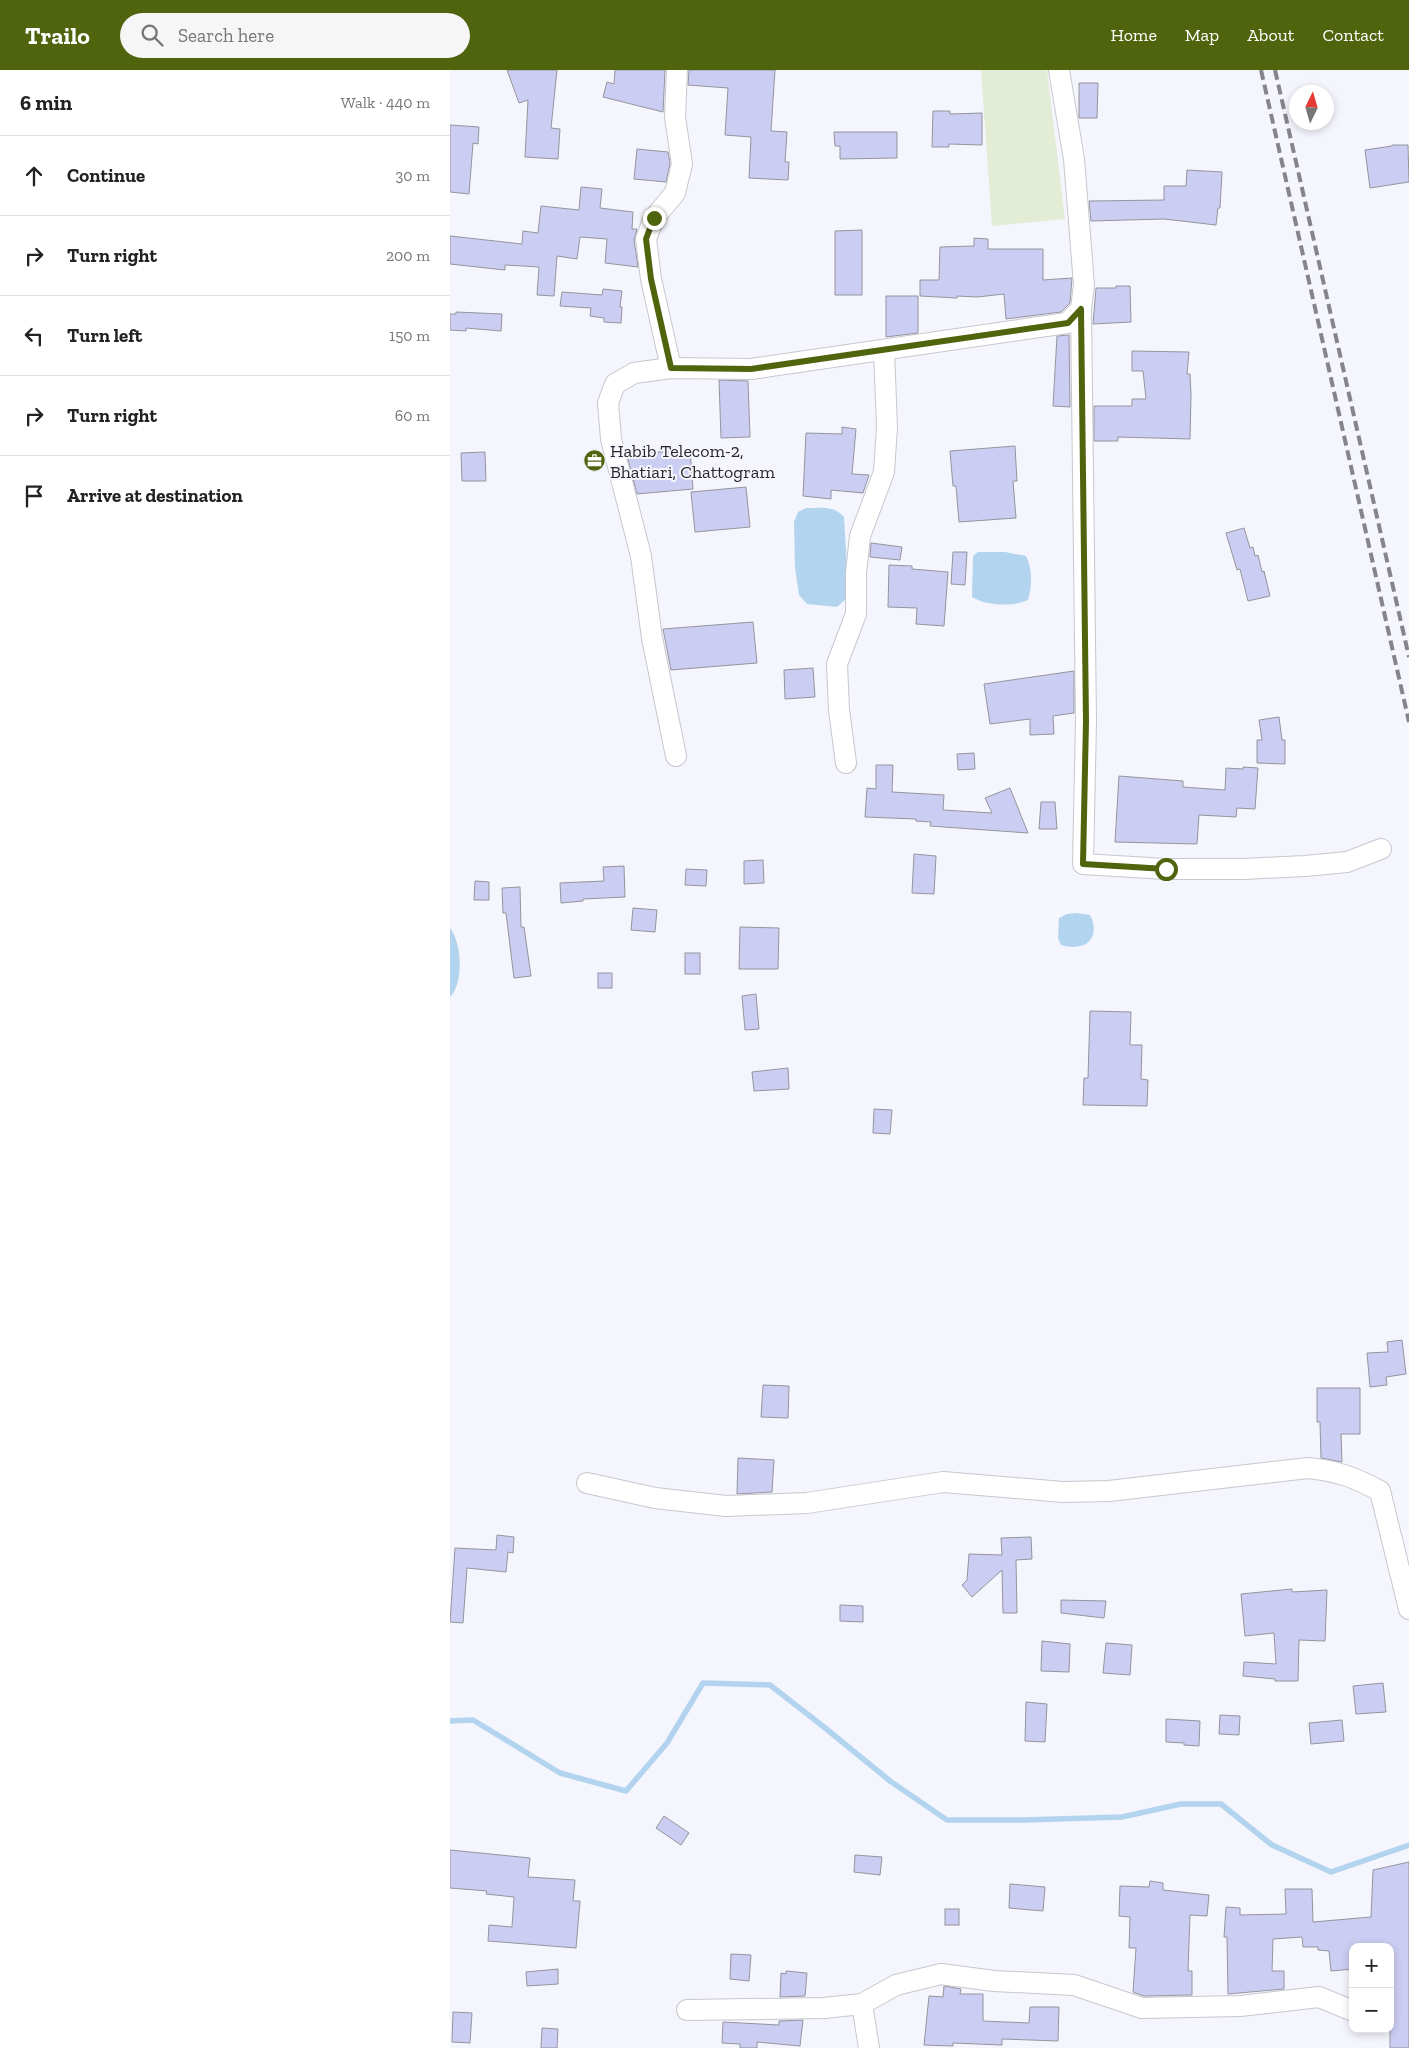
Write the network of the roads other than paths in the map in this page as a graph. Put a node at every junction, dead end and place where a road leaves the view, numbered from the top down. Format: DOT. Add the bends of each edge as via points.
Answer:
graph roads {
  1 [pos="677,70"];
  2 [pos="1059,70"];
  3 [pos="1081,309"];
  4 [pos="884,350"];
  5 [pos="671,368"];
  6 [pos="676,756"];
  7 [pos="846,762"];
  8 [pos="1381,849"];
  9 [pos="587,1483"];
  10 [pos="1409,1609"];
  11 [pos="862,2004"];
  12 [pos="1349,2009"];
  13 [pos="687,2010"];
  14 [pos="869,2048"];
  1 -- 5 [label="street" via="675,118 682,164 675,193 654,218 646,239 651,279"];
  2 -- 3 [label="street" via="1074,159 1084,285"];
  3 -- 4 [label="street" via="1068,323"];
  3 -- 8 [label="street" via="1086,721 1083,864 1166,869 1296,866 1348,862"];
  4 -- 5 [label="street" via="751,369"];
  4 -- 7 [label="street" via="887,427 884,472 860,536 856,614 837,664"];
  5 -- 6 [label="street" via="634,373 615,384 608,402 611,439 641,556 652,638"];
  9 -- 10 [label="street" via="655,1498 726,1506 807,1503 944,1482 1063,1492 1109,1491 1308,1468 1332,1470 1359,1479 1380,1491"];
  11 -- 12 [label="street" via="896,1985 941,1974 994,1981 1074,1985 1142,2008 1240,2006 1320,1996"];
  11 -- 13 [label="street" via="824,2008"];
  11 -- 14 [label="street"];
}
